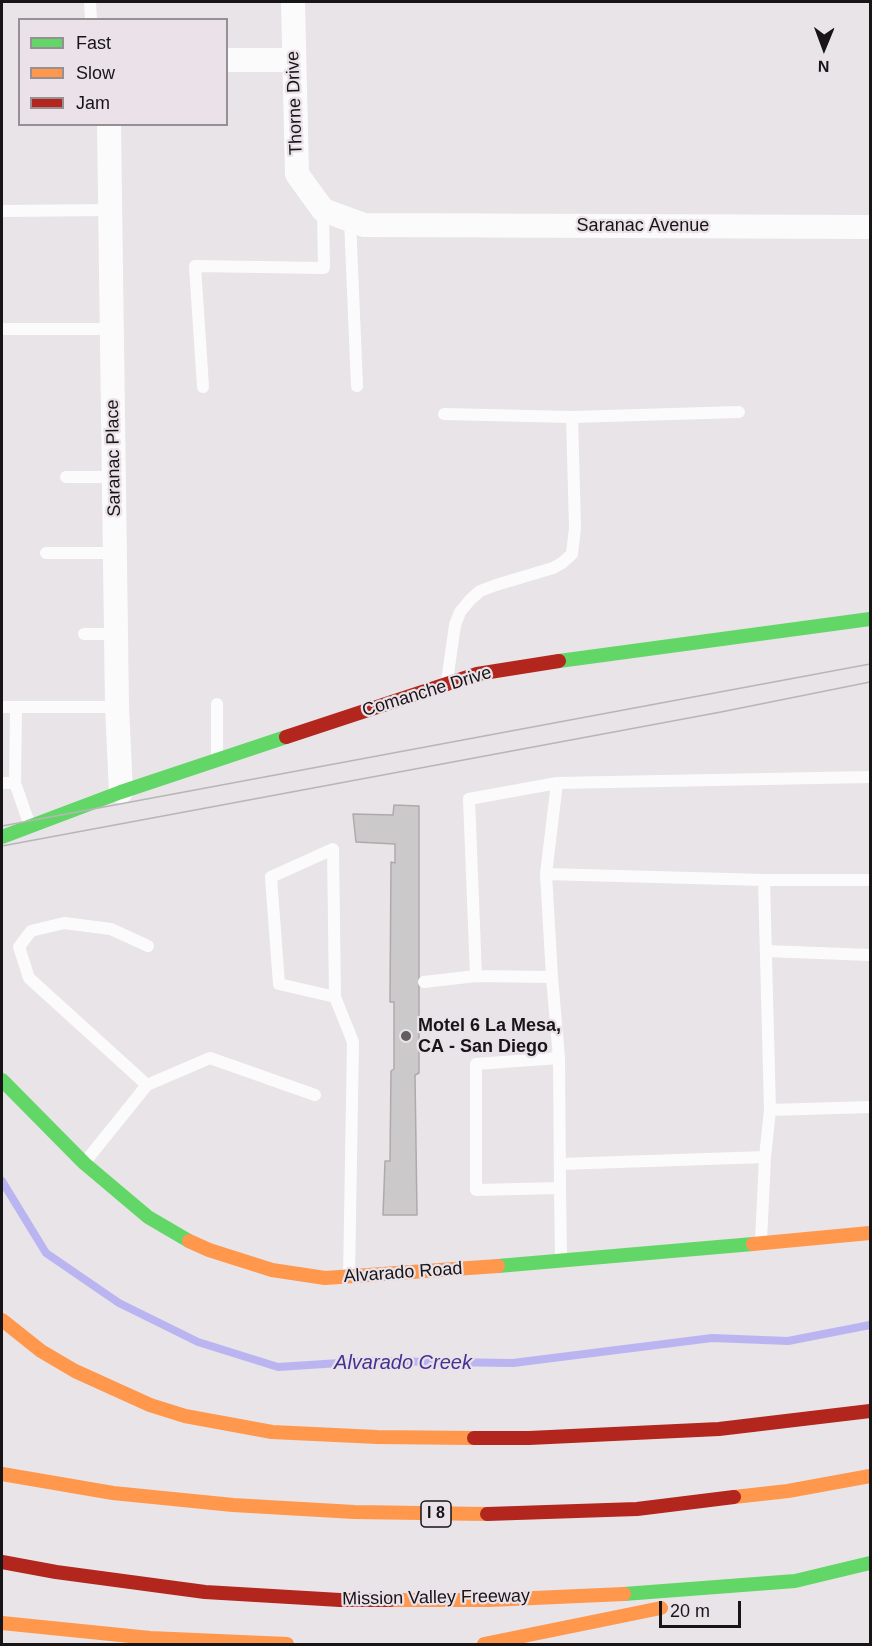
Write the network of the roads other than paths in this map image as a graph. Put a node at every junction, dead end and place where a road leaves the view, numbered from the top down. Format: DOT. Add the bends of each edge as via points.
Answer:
graph roads {
  1 [pos="90,2"];
  2 [pos="293,2"];
  3 [pos="91,18"];
  4 [pos="228,60"];
  5 [pos="293,60"];
  6 [pos="109,126"];
  7 [pos="111,210"];
  8 [pos="323,210"];
  9 [pos="2,211"];
  10 [pos="351,220"];
  11 [pos="870,227"];
  12 [pos="2,329"];
  13 [pos="112,329"];
  14 [pos="357,386"];
  15 [pos="202,387"];
  16 [pos="738,412"];
  17 [pos="444,414"];
  18 [pos="572,417"];
  19 [pos="66,477"];
  20 [pos="114,477"];
  21 [pos="46,553"];
  22 [pos="115,553"];
  23 [pos="870,619"];
  24 [pos="84,634"];
  25 [pos="116,634"];
  26 [pos="447,683"];
  27 [pos="216,704"];
  28 [pos="2,707"];
  29 [pos="16,707"];
  30 [pos="117,707"];
  31 [pos="217,761"];
  32 [pos="870,777"];
  33 [pos="2,783"];
  34 [pos="15,783"];
  35 [pos="557,783"];
  36 [pos="121,792"];
  37 [pos="30,827"];
  38 [pos="2,837"];
  39 [pos="546,874"];
  40 [pos="764,880"];
  41 [pos="870,880"];
  42 [pos="148,946"];
  43 [pos="766,951"];
  44 [pos="870,955"];
  45 [pos="476,976"];
  46 [pos="552,977"];
  47 [pos="424,982"];
  48 [pos="335,997"];
  49 [pos="559,1058"];
  50 [pos="2,1080"];
  51 [pos="147,1085"];
  52 [pos="315,1095"];
  53 [pos="870,1107"];
  54 [pos="770,1110"];
  55 [pos="765,1157"];
  56 [pos="84,1163"];
  57 [pos="560,1164"];
  58 [pos="560,1188"];
  59 [pos="870,1233"];
  60 [pos="761,1242"];
  61 [pos="561,1261"];
  62 [pos="349,1277"];
  63 [pos="2,1320"];
  64 [pos="870,1411"];
  65 [pos="2,1474"];
  66 [pos="870,1476"];
  67 [pos="2,1562"];
  68 [pos="870,1563"];
  69 [pos="795,1581"];
  70 [pos="2,1623"];
  71 [pos="287,1644"];
  72 [pos="484,1644"];
  1 -- 3 [label="lane"];
  2 -- 5 [label="street, Thorne Drive"];
  4 -- 5 [label="street"];
  5 -- 8 [label="street, Thorne Drive" via="297,174"];
  6 -- 7 [label="street, Saranac Place"];
  7 -- 9 [label="lane"];
  7 -- 13 [label="street, Saranac Place"];
  8 -- 10 [label="street"];
  8 -- 15 [label="lane" via="324,268 195,266"];
  10 -- 11 [label="street, Saranac Avenue" via="364,225 415,226"];
  10 -- 14 [label="lane"];
  12 -- 13 [label="lane"];
  13 -- 20 [label="street, Saranac Place"];
  16 -- 18 [label="lane"];
  17 -- 18 [label="lane"];
  18 -- 26 [label="lane" via="572,554 553,568 480,591 470,600 455,625"];
  19 -- 20 [label="lane"];
  20 -- 22 [label="street, Saranac Place"];
  21 -- 22 [label="lane"];
  22 -- 25 [label="street, Saranac Place"];
  23 -- 26 [label="main road, Comanche Drive" via="519,666"];
  24 -- 25 [label="lane"];
  25 -- 30 [label="street, Saranac Place"];
  26 -- 31 [label="main road, Comanche Drive"];
  27 -- 31 [label="lane"];
  28 -- 29 [label="lane"];
  29 -- 30 [label="lane"];
  29 -- 34 [label="lane"];
  30 -- 36 [label="street, Saranac Place"];
  31 -- 36 [label="main road, Comanche Drive"];
  32 -- 35 [label="lane"];
  33 -- 34 [label="lane"];
  34 -- 37 [label="lane"];
  35 -- 39 [label="lane"];
  35 -- 45 [label="lane" via="469,799"];
  36 -- 37 [label="main road, Comanche Drive"];
  37 -- 38 [label="main road, Comanche Drive"];
  39 -- 40 [label="lane"];
  39 -- 46 [label="lane"];
  40 -- 41 [label="lane"];
  40 -- 43 [label="lane"];
  42 -- 51 [label="lane" via="111,929 64,923 31,931 19,947 29,978"];
  43 -- 44 [label="lane"];
  43 -- 54 [label="lane"];
  45 -- 46 [label="lane"];
  45 -- 47 [label="lane"];
  46 -- 49 [label="lane"];
  48 -- 48 [label="lane" via="334,963 333,849 271,877 279,984"];
  48 -- 62 [label="lane" via="353,1042"];
  49 -- 57 [label="lane"];
  49 -- 58 [label="lane" via="476,1064 476,1190"];
  50 -- 56 [label="main road, Alvarado Road"];
  51 -- 52 [label="lane" via="210,1058"];
  51 -- 56 [label="lane"];
  53 -- 54 [label="lane"];
  54 -- 55 [label="lane"];
  55 -- 57 [label="lane"];
  55 -- 60 [label="lane"];
  56 -- 62 [label="main road, Alvarado Road" via="147,1217 208,1250 272,1270 325,1278"];
  57 -- 58 [label="lane"];
  58 -- 61 [label="lane"];
  59 -- 60 [label="main road, Alvarado Road"];
  60 -- 61 [label="main road, Alvarado Road"];
  61 -- 62 [label="main road, Alvarado Road"];
  63 -- 64 [label="main road" via="75,1371 150,1405 185,1416 272,1432 529,1438 719,1429"];
  65 -- 66 [label="main road, I 8" via="113,1494 232,1505 494,1514 637,1509 788,1491"];
  67 -- 69 [label="main road, Mission Valley Freeway" via="205,1592 340,1600 489,1600"];
  68 -- 69 [label="main road, Mission Valley Freeway"];
  69 -- 72 [label="main road"];
  70 -- 71 [label="main road" via="150,1638"];
}
